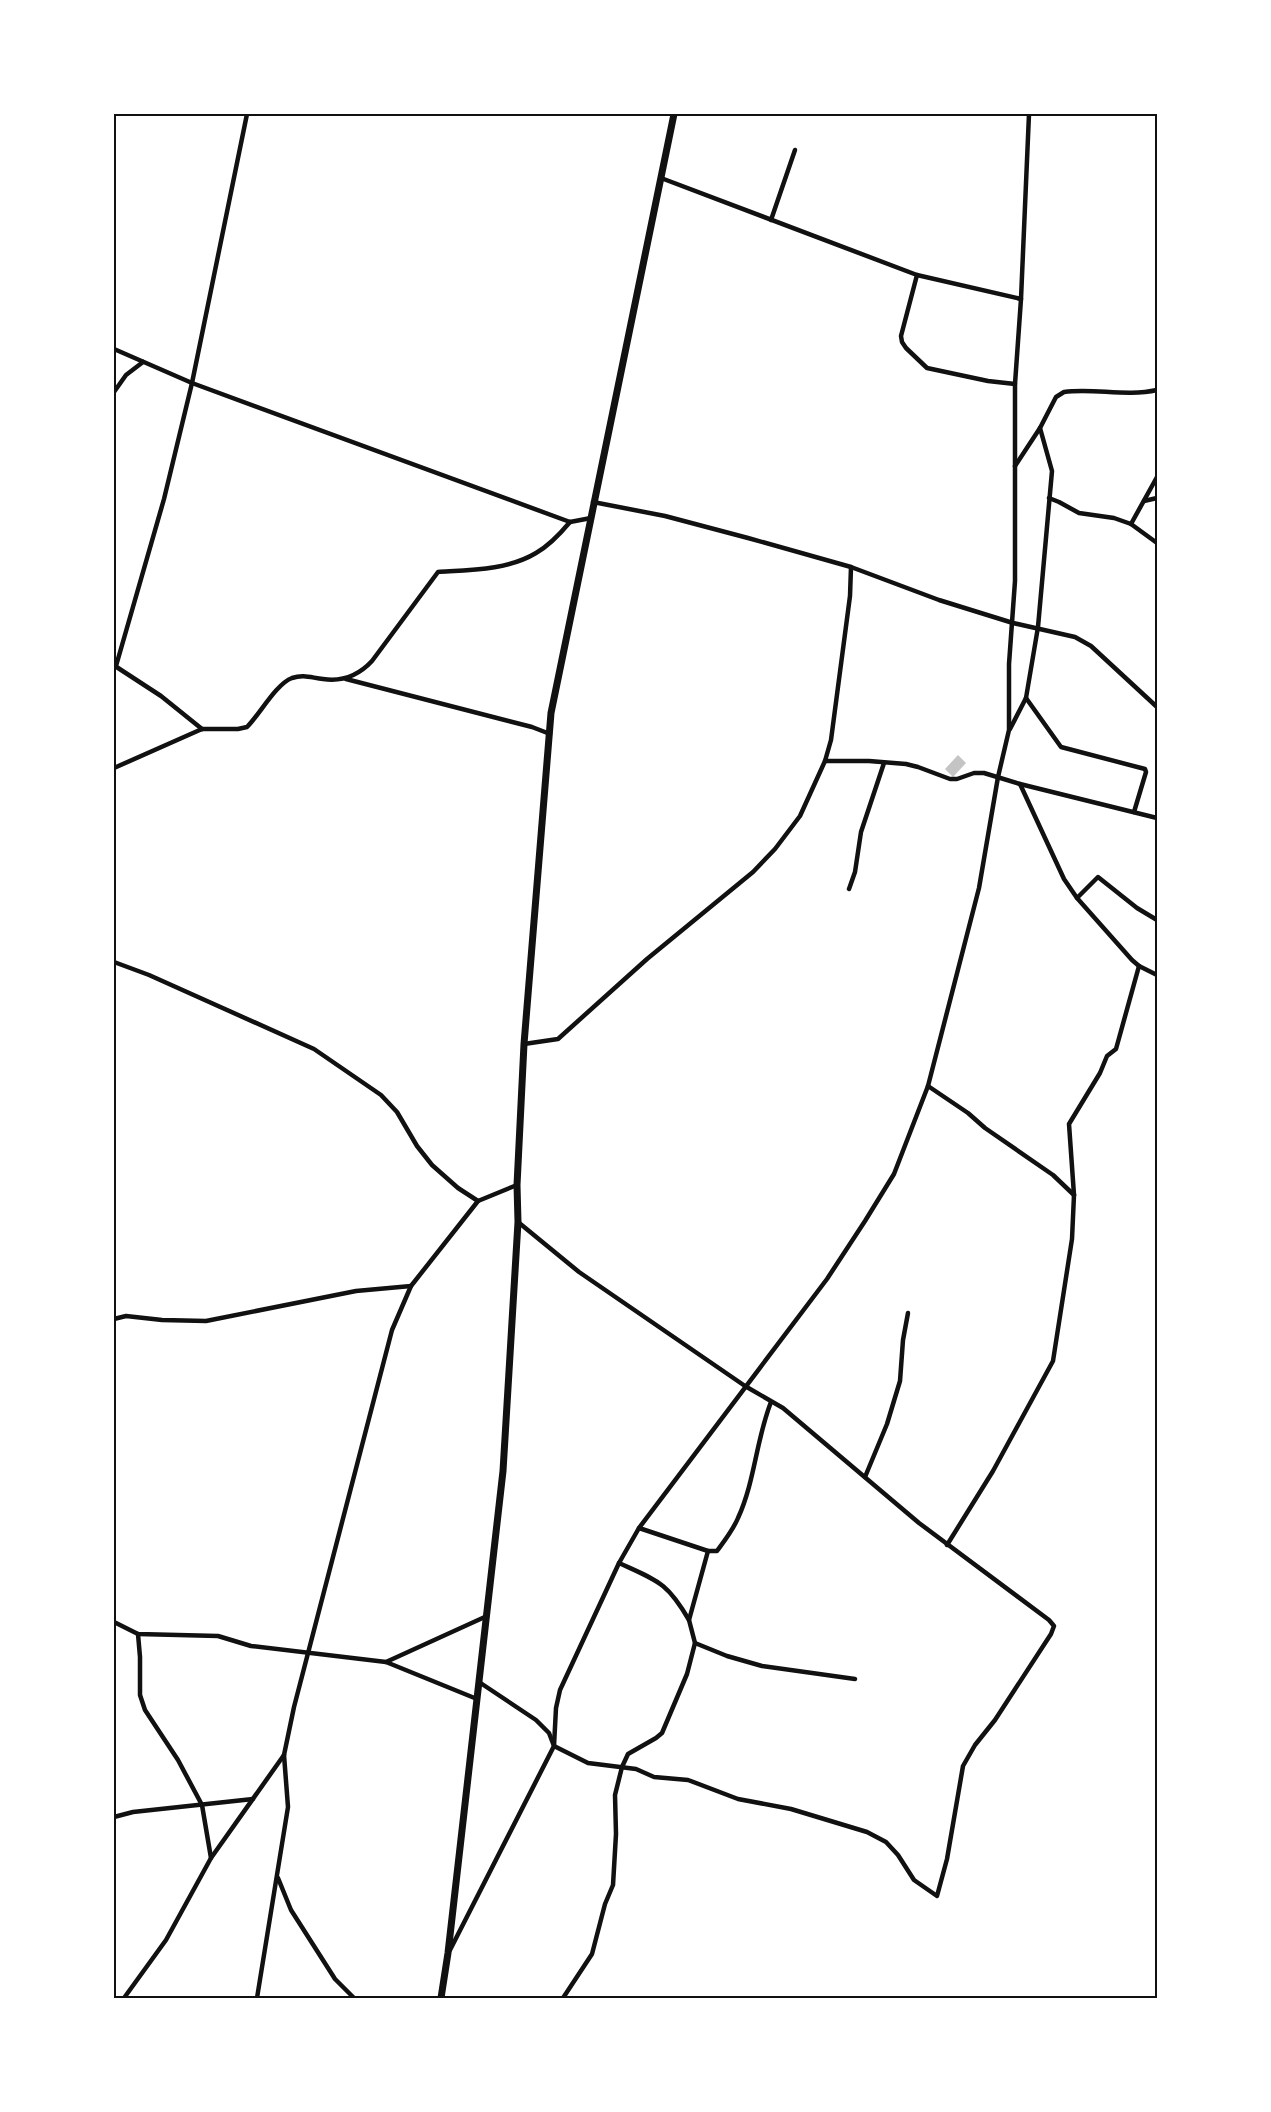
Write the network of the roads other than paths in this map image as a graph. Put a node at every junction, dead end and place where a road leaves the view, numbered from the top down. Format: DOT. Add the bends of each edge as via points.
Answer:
graph roads {
  1 [pos="247,114"];
  2 [pos="674,114"];
  3 [pos="1029,114"];
  4 [pos="796,150"];
  5 [pos="660,178"];
  6 [pos="771,220"];
  7 [pos="917,275"];
  8 [pos="1021,299"];
  9 [pos="114,350"];
  10 [pos="143,362"];
  11 [pos="192,383"];
  12 [pos="1015,384"];
  13 [pos="1157,390"];
  14 [pos="114,392"];
  15 [pos="1040,428"];
  16 [pos="1014,467"];
  17 [pos="1157,476"];
  18 [pos="1049,498"];
  19 [pos="1157,498"];
  20 [pos="1144,501"];
  21 [pos="593,502"];
  22 [pos="591,518"];
  23 [pos="570,522"];
  24 [pos="1130,524"];
  25 [pos="1157,543"];
  26 [pos="851,567"];
  27 [pos="1013,623"];
  28 [pos="1038,627"];
  29 [pos="115,666"];
  30 [pos="346,679"];
  31 [pos="1026,698"];
  32 [pos="1157,707"];
  33 [pos="202,729"];
  34 [pos="1009,730"];
  35 [pos="550,734"];
  36 [pos="825,762"];
  37 [pos="884,763"];
  38 [pos="114,768"];
  39 [pos="998,777"];
  40 [pos="1020,784"];
  41 [pos="1134,812"];
  42 [pos="1157,818"];
  43 [pos="849,889"];
  44 [pos="1077,898"];
  45 [pos="1157,920"];
  46 [pos="114,962"];
  47 [pos="1140,966"];
  48 [pos="1157,975"];
  49 [pos="524,1044"];
  50 [pos="928,1086"];
  51 [pos="517,1186"];
  52 [pos="1074,1195"];
  53 [pos="478,1201"];
  54 [pos="518,1222"];
  55 [pos="411,1286"];
  56 [pos="908,1313"];
  57 [pos="114,1319"];
  58 [pos="745,1386"];
  59 [pos="771,1402"];
  60 [pos="865,1477"];
  61 [pos="639,1528"];
  62 [pos="947,1545"];
  63 [pos="708,1551"];
  64 [pos="619,1563"];
  65 [pos="487,1616"];
  66 [pos="689,1620"];
  67 [pos="114,1622"];
  68 [pos="138,1634"];
  69 [pos="695,1643"];
  70 [pos="310,1654"];
  71 [pos="386,1662"];
  72 [pos="856,1680"];
  73 [pos="479,1682"];
  74 [pos="477,1699"];
  75 [pos="554,1746"];
  76 [pos="284,1755"];
  77 [pos="622,1767"];
  78 [pos="253,1800"];
  79 [pos="202,1805"];
  80 [pos="114,1817"];
  81 [pos="211,1858"];
  82 [pos="278,1877"];
  83 [pos="448,1953"];
  84 [pos="124,1998"];
  85 [pos="257,1998"];
  86 [pos="354,1998"];
  87 [pos="441,1998"];
  88 [pos="563,1998"];
  1 -- 11 [label="street"];
  2 -- 5 [label="main road"];
  3 -- 8 [label="street"];
  4 -- 6 [label="street"];
  5 -- 6 [label="street"];
  5 -- 21 [label="main road"];
  6 -- 7 [label="street"];
  7 -- 8 [label="street"];
  7 -- 12 [label="street" via="901,336 906,348 927,368"];
  8 -- 12 [label="street"];
  9 -- 10 [label="street"];
  10 -- 11 [label="street"];
  10 -- 14 [label="street" via="126,375"];
  11 -- 23 [label="street"];
  11 -- 29 [label="street" via="164,499"];
  12 -- 16 [label="street"];
  13 -- 15 [label="street" via="1120,394 1064,392 1056,397"];
  15 -- 16 [label="street"];
  15 -- 18 [label="street" via="1052,471"];
  16 -- 27 [label="street"];
  17 -- 20 [label="street"];
  18 -- 24 [label="street" via="1079,513"];
  18 -- 28 [label="street"];
  19 -- 20 [label="street"];
  20 -- 24 [label="street"];
  21 -- 22 [label="main road"];
  21 -- 26 [label="street" via="665,516"];
  22 -- 23 [label="street"];
  22 -- 35 [label="main road" via="551,713"];
  23 -- 30 [label="street" via="551,543 535,554 486,568 438,572 372,661"];
  24 -- 25 [label="street"];
  26 -- 27 [label="street"];
  26 -- 36 [label="street" via="834,726"];
  27 -- 28 [label="street"];
  27 -- 34 [label="street"];
  28 -- 31 [label="street"];
  28 -- 32 [label="street" via="1083,641"];
  29 -- 33 [label="street" via="161,696"];
  30 -- 33 [label="street" via="302,676 290,679 247,727 238,730"];
  30 -- 35 [label="street"];
  31 -- 34 [label="street"];
  31 -- 41 [label="street" via="1061,747 1145,769"];
  33 -- 38 [label="street"];
  34 -- 39 [label="street"];
  35 -- 49 [label="main road"];
  36 -- 37 [label="street"];
  36 -- 49 [label="street" via="800,816 776,849 753,872 647,959 558,1039"];
  37 -- 39 [label="street" via="918,767 950,779 984,772"];
  37 -- 43 [label="street" via="861,832"];
  39 -- 40 [label="street"];
  39 -- 50 [label="street" via="979,888"];
  40 -- 41 [label="street"];
  40 -- 44 [label="street" via="1064,879"];
  41 -- 42 [label="street"];
  44 -- 45 [label="street" via="1098,877"];
  44 -- 47 [label="street"];
  46 -- 53 [label="street" via="314,1049 337,1064 381,1095 397,1112 432,1165"];
  47 -- 48 [label="street"];
  47 -- 52 [label="street" via="1116,1049 1107,1056 1069,1124"];
  49 -- 51 [label="main road"];
  50 -- 52 [label="street" via="1053,1175"];
  50 -- 58 [label="street" via="889,1182 827,1279"];
  51 -- 53 [label="street"];
  51 -- 54 [label="main road"];
  52 -- 62 [label="street" via="1072,1239 1053,1361 994,1471"];
  53 -- 55 [label="street"];
  54 -- 58 [label="street" via="579,1272"];
  54 -- 65 [label="main road" via="503,1471"];
  55 -- 57 [label="street" via="356,1291 206,1321 126,1316"];
  55 -- 70 [label="street" via="388,1342"];
  56 -- 60 [label="street" via="900,1381 888,1424"];
  58 -- 59 [label="street"];
  58 -- 61 [label="street"];
  59 -- 60 [label="street" via="783,1408"];
  59 -- 63 [label="street" via="761,1428 754,1466 738,1519 717,1551"];
  60 -- 62 [label="street"];
  61 -- 63 [label="street"];
  61 -- 64 [label="street"];
  62 -- 77 [label="street" via="1054,1626 1015,1692 963,1766 947,1859 937,1896 914,1880 886,1842 867,1832 790,1809 761,1805 688,1780 654,1777"];
  63 -- 66 [label="street"];
  64 -- 66 [label="street" via="666,1587"];
  64 -- 75 [label="street" via="560,1690"];
  65 -- 71 [label="street"];
  65 -- 73 [label="main road"];
  66 -- 69 [label="street"];
  67 -- 68 [label="street"];
  68 -- 70 [label="street" via="218,1636 251,1646"];
  68 -- 79 [label="street" via="139,1686 145,1710 178,1760"];
  69 -- 72 [label="street" via="762,1666"];
  69 -- 77 [label="street" via="687,1674 666,1726 656,1738 628,1754"];
  70 -- 71 [label="street"];
  70 -- 76 [label="street"];
  71 -- 74 [label="street"];
  73 -- 74 [label="main road"];
  73 -- 75 [label="street" via="536,1720 549,1733"];
  74 -- 83 [label="main road"];
  75 -- 77 [label="street" via="588,1763"];
  75 -- 83 [label="street"];
  76 -- 78 [label="street"];
  76 -- 82 [label="street" via="289,1798"];
  77 -- 88 [label="street" via="615,1795 613,1885 592,1954"];
  78 -- 79 [label="street"];
  78 -- 81 [label="street"];
  79 -- 80 [label="street"];
  79 -- 81 [label="street"];
  81 -- 84 [label="street" via="166,1940"];
  82 -- 85 [label="street"];
  82 -- 86 [label="street" via="291,1910 335,1979"];
  83 -- 87 [label="main road"];
}
